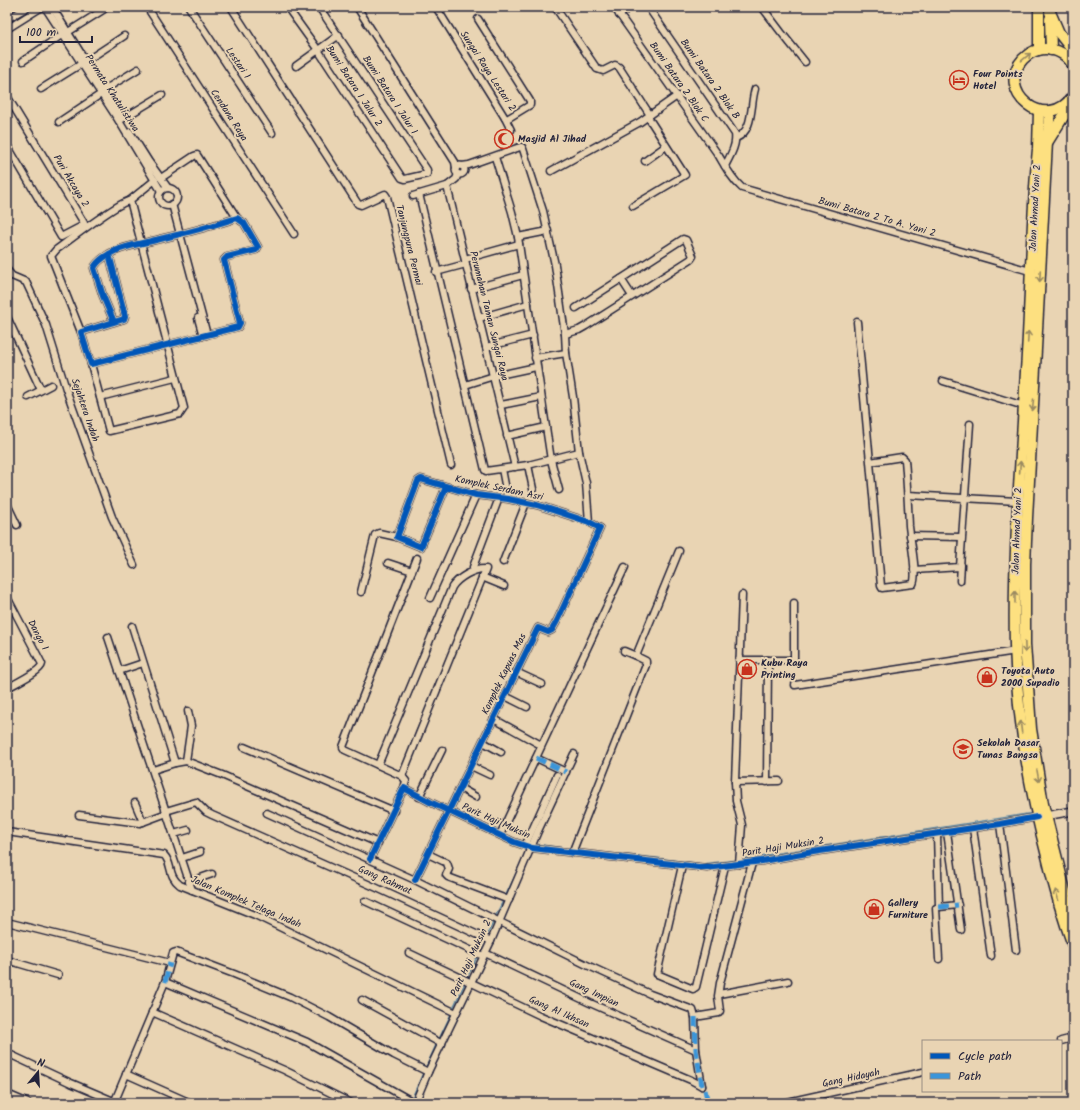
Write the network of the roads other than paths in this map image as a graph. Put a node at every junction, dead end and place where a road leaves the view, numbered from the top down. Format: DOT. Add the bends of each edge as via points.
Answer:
graph roads {
  1 [pos="28,7"];
  2 [pos="44,7"];
  3 [pos="52,7"];
  4 [pos="105,7"];
  5 [pos="147,7"];
  6 [pos="189,7"];
  7 [pos="231,7"];
  8 [pos="287,7"];
  9 [pos="319,7"];
  10 [pos="357,7"];
  11 [pos="436,7"];
  12 [pos="555,7"];
  13 [pos="614,7"];
  14 [pos="630,7"];
  15 [pos="648,7"];
  16 [pos="762,7"];
  17 [pos="1039,7"];
  18 [pos="1050,9"];
  19 [pos="619,15"];
  20 [pos="478,18"];
  21 [pos="7,19"];
  22 [pos="7,29"];
  23 [pos="65,33"];
  24 [pos="339,35"];
  25 [pos="124,36"];
  26 [pos="318,50"];
  27 [pos="1039,50"];
  28 [pos="1051,50"];
  29 [pos="1073,51"];
  30 [pos="22,61"];
  31 [pos="805,62"];
  32 [pos="84,63"];
  33 [pos="1073,65"];
  34 [pos="296,66"];
  35 [pos="138,69"];
  36 [pos="41,89"];
  37 [pos="755,89"];
  38 [pos="102,92"];
  39 [pos="162,94"];
  40 [pos="7,96"];
  41 [pos="677,96"];
  42 [pos="1073,96"];
  43 [pos="1073,107"];
  44 [pos="1039,111"];
  45 [pos="1050,111"];
  46 [pos="649,116"];
  47 [pos="505,118"];
  48 [pos="121,120"];
  49 [pos="59,122"];
  50 [pos="511,130"];
  51 [pos="271,131"];
  52 [pos="736,138"];
  53 [pos="1047,142"];
  54 [pos="7,145"];
  55 [pos="666,146"];
  56 [pos="495,157"];
  57 [pos="645,161"];
  58 [pos="459,168"];
  59 [pos="726,168"];
  60 [pos="551,171"];
  61 [pos="402,178"];
  62 [pos="158,179"];
  63 [pos="447,186"];
  64 [pos="168,188"];
  65 [pos="161,191"];
  66 [pos="129,201"];
  67 [pos="170,204"];
  68 [pos="633,206"];
  69 [pos="237,218"];
  70 [pos="548,231"];
  71 [pos="294,234"];
  72 [pos="179,235"];
  73 [pos="518,236"];
  74 [pos="141,244"];
  75 [pos="519,244"];
  76 [pos="109,254"];
  77 [pos="466,262"];
  78 [pos="7,270"];
  79 [pos="1030,271"];
  80 [pos="436,272"];
  81 [pos="523,275"];
  82 [pos="621,279"];
  83 [pos="440,287"];
  84 [pos="433,288"];
  85 [pos="471,288"];
  86 [pos="632,296"];
  87 [pos="528,304"];
  88 [pos="576,308"];
  89 [pos="7,317"];
  90 [pos="479,318"];
  91 [pos="114,322"];
  92 [pos="857,322"];
  93 [pos="81,332"];
  94 [pos="565,334"];
  95 [pos="205,335"];
  96 [pos="533,335"];
  97 [pos="167,345"];
  98 [pos="486,347"];
  99 [pos="566,353"];
  100 [pos="535,358"];
  101 [pos="91,364"];
  102 [pos="536,367"];
  103 [pos="494,376"];
  104 [pos="176,378"];
  105 [pos="943,381"];
  106 [pos="51,385"];
  107 [pos="465,385"];
  108 [pos="42,390"];
  109 [pos="28,397"];
  110 [pos="100,397"];
  111 [pos="541,397"];
  112 [pos="501,405"];
  113 [pos="1024,406"];
  114 [pos="970,424"];
  115 [pos="546,427"];
  116 [pos="507,436"];
  117 [pos="579,452"];
  118 [pos="551,460"];
  119 [pos="870,462"];
  120 [pos="451,465"];
  121 [pos="528,465"];
  122 [pos="515,467"];
  123 [pos="502,469"];
  124 [pos="446,486"];
  125 [pos="533,489"];
  126 [pos="559,490"];
  127 [pos="476,495"];
  128 [pos="507,495"];
  129 [pos="908,495"];
  130 [pos="499,498"];
  131 [pos="964,499"];
  132 [pos="1018,501"];
  133 [pos="526,503"];
  134 [pos="7,504"];
  135 [pos="589,522"];
  136 [pos="17,525"];
  137 [pos="910,536"];
  138 [pos="961,537"];
  139 [pos="397,538"];
  140 [pos="679,551"];
  141 [pos="417,558"];
  142 [pos="503,562"];
  143 [pos="388,563"];
  144 [pos="134,565"];
  145 [pos="960,565"];
  146 [pos="473,567"];
  147 [pos="625,567"];
  148 [pos="914,570"];
  149 [pos="412,571"];
  150 [pos="482,577"];
  151 [pos="960,581"];
  152 [pos="504,586"];
  153 [pos="361,592"];
  154 [pos="742,595"];
  155 [pos="7,597"];
  156 [pos="430,598"];
  157 [pos="794,603"];
  158 [pos="132,626"];
  159 [pos="108,637"];
  160 [pos="624,651"];
  161 [pos="1016,651"];
  162 [pos="636,656"];
  163 [pos="739,660"];
  164 [pos="768,660"];
  165 [pos="143,663"];
  166 [pos="119,671"];
  167 [pos="516,672"];
  168 [pos="7,684"];
  169 [pos="542,684"];
  170 [pos="795,685"];
  171 [pos="505,696"];
  172 [pos="527,707"];
  173 [pos="188,711"];
  174 [pos="494,720"];
  175 [pos="483,742"];
  176 [pos="542,745"];
  177 [pos="244,747"];
  178 [pos="442,750"];
  179 [pos="501,752"];
  180 [pos="574,754"];
  181 [pos="536,758"];
  182 [pos="186,761"];
  183 [pos="175,763"];
  184 [pos="378,765"];
  185 [pos="471,766"];
  186 [pos="153,770"];
  187 [pos="566,772"];
  188 [pos="490,775"];
  189 [pos="557,775"];
  190 [pos="402,776"];
  191 [pos="779,781"];
  192 [pos="735,782"];
  193 [pos="767,782"];
  194 [pos="404,788"];
  195 [pos="460,788"];
  196 [pos="419,797"];
  197 [pos="476,797"];
  198 [pos="135,802"];
  199 [pos="394,810"];
  200 [pos="449,811"];
  201 [pos="1073,811"];
  202 [pos="167,812"];
  203 [pos="267,813"];
  204 [pos="1040,813"];
  205 [pos="79,815"];
  206 [pos="143,822"];
  207 [pos="1000,824"];
  208 [pos="973,828"];
  209 [pos="188,830"];
  210 [pos="7,832"];
  211 [pos="947,832"];
  212 [pos="174,834"];
  213 [pos="936,834"];
  214 [pos="500,835"];
  215 [pos="378,843"];
  216 [pos="525,846"];
  217 [pos="532,848"];
  218 [pos="200,852"];
  219 [pos="572,853"];
  220 [pos="428,854"];
  221 [pos="182,858"];
  222 [pos="370,859"];
  223 [pos="752,863"];
  224 [pos="739,864"];
  225 [pos="682,866"];
  226 [pos="725,866"];
  227 [pos="212,874"];
  228 [pos="415,880"];
  229 [pos="189,882"];
  230 [pos="192,890"];
  231 [pos="505,899"];
  232 [pos="365,901"];
  233 [pos="958,905"];
  234 [pos="939,908"];
  235 [pos="500,921"];
  236 [pos="7,922"];
  237 [pos="1073,922"];
  238 [pos="961,930"];
  239 [pos="491,940"];
  240 [pos="1073,945"];
  241 [pos="1016,950"];
  242 [pos="409,953"];
  243 [pos="484,954"];
  244 [pos="991,956"];
  245 [pos="939,959"];
  246 [pos="7,960"];
  247 [pos="170,963"];
  248 [pos="58,976"];
  249 [pos="788,981"];
  250 [pos="165,982"];
  251 [pos="470,983"];
  252 [pos="719,994"];
  253 [pos="362,1000"];
  254 [pos="152,1012"];
  255 [pos="453,1012"];
  256 [pos="696,1017"];
  257 [pos="1073,1038"];
  258 [pos="1062,1041"];
  259 [pos="442,1044"];
  260 [pos="696,1050"];
  261 [pos="7,1053"];
  262 [pos="428,1072"];
  263 [pos="922,1072"];
  264 [pos="126,1074"];
  265 [pos="7,1094"];
  266 [pos="115,1102"];
  267 [pos="28,1103"];
  268 [pos="191,1103"];
  269 [pos="351,1103"];
  270 [pos="415,1103"];
  271 [pos="783,1103"];
  1 -- 21 [label="street"];
  2 -- 22 [label="street"];
  2 -- 23 [label="street, Permata Khatulistiwa"];
  3 -- 23 [label="street"];
  4 -- 23 [label="street"];
  5 -- 71 [label="street, Cendana Raya"];
  6 -- 51 [label="street, Lestari 1"];
  7 -- 120 [label="street, Tanjungpura Permai" via="358,204 385,194 387,197"];
  8 -- 26 [label="street, Bumi Batara 1 Jalur 2"];
  9 -- 24 [label="street, Bumi Batara 1 Jalur 1"];
  10 -- 58 [label="street"];
  11 -- 47 [label="street, Sungai Raya Lestari 2"];
  12 -- 46 [label="street" via="597,69 603,71 614,65 619,67"];
  13 -- 19 [label="street, Bumi Batara 2 Blok C"];
  14 -- 19 [label="street"];
  15 -- 52 [label="street, Bumi Batara 2 Blok B"];
  16 -- 31 [label="street"];
  17 -- 27 [label="highway"];
  18 -- 28 [label="highway"];
  18 -- 29 [label="highway" via="1059,33"];
  19 -- 41 [label="street, Bumi Batara 2 Blok C"];
  20 -- 47 [label="street, Sungai Raya Lestari 2" via="530,101 530,105"];
  23 -- 30 [label="street"];
  23 -- 32 [label="street, Permata Khatulistiwa"];
  24 -- 26 [label="street"];
  24 -- 61 [label="street, Bumi Batara 1 Jalur 1" via="427,170 427,174 405,180"];
  25 -- 32 [label="street"];
  26 -- 34 [label="street"];
  26 -- 61 [label="street, Bumi Batara 1 Jalur 2"];
  27 -- 28 [label="highway"];
  44 -- 27 [label="highway, one-way" via="1020,98 1015,84 1020,62 1032,52"];
  28 -- 33 [label="highway" via="1065,56"];
  32 -- 36 [label="street"];
  32 -- 38 [label="street, Permata Khatulistiwa"];
  35 -- 38 [label="street"];
  37 -- 52 [label="street" via="748,126 741,136"];
  38 -- 48 [label="street, Permata Khatulistiwa"];
  38 -- 49 [label="street"];
  39 -- 48 [label="street"];
  40 -- 54 [label="street, Puri Akcaya 2" via="84,225 61,237"];
  41 -- 46 [label="street"];
  41 -- 59 [label="street, Bumi Batara 2 Blok C"];
  42 -- 45 [label="highway" via="1063,107"];
  43 -- 53 [label="highway" via="1063,117"];
  44 -- 45 [label="highway"];
  44 -- 79 [label="highway, Jalan Ahmad Yani 2"];
  45 -- 53 [label="highway, Jalan Ahmad Yani 2"];
  46 -- 55 [label="street"];
  46 -- 60 [label="street"];
  47 -- 50 [label="street"];
  48 -- 62 [label="street, Permata Khatulistiwa"];
  52 -- 59 [label="street"];
  53 -- 204 [label="highway, Jalan Ahmad Yani 2, one-way" via="1025,564 1028,702"];
  55 -- 57 [label="street"];
  55 -- 68 [label="street" via="685,175"];
  56 -- 58 [label="street"];
  56 -- 70 [label="street" via="522,147"];
  56 -- 73 [label="street"];
  58 -- 63 [label="street" via="456,179"];
  59 -- 79 [label="street, Bumi Batara 2 To A. Yani 2" via="742,188"];
  62 -- 64 [label="street"];
  62 -- 65 [label="street, Permata Khatulistiwa"];
  62 -- 66 [label="street"];
  62 -- 69 [label="street" via="197,155"];
  63 -- 77 [label="street, Perumahan Taman Sungai Raya"];
  63 -- 80 [label="street" via="416,195"];
  64 -- 65 [label="street"];
  64 -- 67 [label="street" via="176,194 176,200"];
  65 -- 67 [label="street" via="160,201"];
  66 -- 74 [label="street"];
  66 -- 93 [label="street" via="52,253"];
  67 -- 72 [label="street"];
  69 -- 72 [label="street"];
  69 -- 95 [label="street" via="244,223 258,247 256,250 224,260 240,323 238,327"];
  70 -- 73 [label="street"];
  70 -- 94 [label="street"];
  72 -- 74 [label="street"];
  72 -- 95 [label="street"];
  73 -- 75 [label="street"];
  74 -- 76 [label="street"];
  74 -- 97 [label="street"];
  75 -- 77 [label="street"];
  75 -- 81 [label="street"];
  76 -- 91 [label="street" via="125,316 124,319"];
  76 -- 91 [label="street" via="94,268"];
  77 -- 80 [label="street"];
  77 -- 85 [label="street, Perumahan Taman Sungai Raya"];
  78 -- 144 [label="street, Sejahtera Indah" via="12,276 26,282 46,325 112,517"];
  113 -- 79 [label="highway, Jalan Ahmad Yani 2, one-way"];
  80 -- 83 [label="street"];
  81 -- 85 [label="street"];
  81 -- 87 [label="street"];
  82 -- 86 [label="street"];
  82 -- 86 [label="street" via="683,239 686,240 693,256 691,259"];
  82 -- 88 [label="street"];
  83 -- 84 [label="street"];
  83 -- 107 [label="street"];
  85 -- 90 [label="street, Perumahan Taman Sungai Raya"];
  86 -- 94 [label="street" via="579,330"];
  87 -- 90 [label="street"];
  87 -- 96 [label="street"];
  89 -- 108 [label="street"];
  90 -- 98 [label="street, Perumahan Taman Sungai Raya"];
  91 -- 93 [label="street"];
  92 -- 119 [label="street"];
  93 -- 101 [label="street"];
  94 -- 99 [label="street"];
  95 -- 97 [label="street"];
  96 -- 98 [label="street"];
  96 -- 100 [label="street"];
  97 -- 101 [label="street"];
  97 -- 104 [label="street"];
  98 -- 103 [label="street, Perumahan Taman Sungai Raya"];
  99 -- 100 [label="street"];
  99 -- 117 [label="street"];
  100 -- 102 [label="street"];
  101 -- 110 [label="street"];
  102 -- 103 [label="street"];
  102 -- 111 [label="street"];
  103 -- 107 [label="street"];
  103 -- 112 [label="street, Perumahan Taman Sungai Raya"];
  104 -- 110 [label="street"];
  104 -- 110 [label="street" via="184,408 180,414 109,430"];
  105 -- 113 [label="street"];
  106 -- 108 [label="street"];
  107 -- 123 [label="street" via="485,470"];
  108 -- 109 [label="street"];
  111 -- 112 [label="street"];
  111 -- 115 [label="street"];
  112 -- 116 [label="street, Perumahan Taman Sungai Raya"];
  132 -- 113 [label="highway, Jalan Ahmad Yani 2, one-way"];
  114 -- 131 [label="street"];
  115 -- 116 [label="street"];
  115 -- 118 [label="street"];
  116 -- 122 [label="street, Perumahan Taman Sungai Raya"];
  117 -- 118 [label="street"];
  117 -- 135 [label="street" via="586,483"];
  118 -- 121 [label="street"];
  118 -- 126 [label="street"];
  119 -- 129 [label="street" via="904,458"];
  119 -- 148 [label="street" via="881,588 913,584"];
  121 -- 122 [label="street"];
  121 -- 125 [label="street"];
  122 -- 123 [label="street"];
  123 -- 128 [label="street"];
  124 -- 127 [label="street, Komplek Serdam Asri"];
  124 -- 139 [label="street, Komplek Serdam Asri" via="419,480"];
  124 -- 139 [label="street" via="421,547"];
  127 -- 130 [label="street, Komplek Serdam Asri"];
  127 -- 156 [label="street"];
  129 -- 131 [label="street"];
  129 -- 137 [label="street"];
  130 -- 133 [label="street, Komplek Serdam Asri"];
  130 -- 146 [label="street"];
  131 -- 132 [label="street"];
  131 -- 138 [label="street"];
  161 -- 132 [label="highway, Jalan Ahmad Yani 2, one-way" via="1015,564"];
  133 -- 135 [label="street, Komplek Serdam Asri"];
  133 -- 142 [label="street"];
  134 -- 136 [label="street"];
  135 -- 167 [label="street, Komplek Kapuas Mas" via="599,526 599,530 557,621 548,632 538,628"];
  137 -- 138 [label="street"];
  137 -- 148 [label="street"];
  138 -- 145 [label="street"];
  139 -- 153 [label="street" via="375,535"];
  140 -- 162 [label="street"];
  141 -- 149 [label="street"];
  143 -- 149 [label="street"];
  145 -- 148 [label="street" via="958,568"];
  145 -- 151 [label="street"];
  147 -- 176 [label="street"];
  149 -- 184 [label="street" via="343,747"];
  150 -- 152 [label="street"];
  150 -- 184 [label="street" via="486,568 458,580 452,587"];
  150 -- 190 [label="street"];
  154 -- 163 [label="street"];
  155 -- 168 [label="street, Dango 1" via="42,664 41,668 11,686"];
  157 -- 164 [label="street" via="794,660"];
  158 -- 165 [label="street"];
  159 -- 166 [label="street"];
  160 -- 162 [label="street"];
  161 -- 170 [label="street"];
  204 -- 161 [label="highway, Jalan Ahmad Yani 2, one-way" via="1022,732"];
  162 -- 219 [label="street" via="646,661 646,665"];
  163 -- 164 [label="street"];
  163 -- 192 [label="street"];
  164 -- 193 [label="street"];
  165 -- 166 [label="street"];
  165 -- 183 [label="street"];
  166 -- 186 [label="street"];
  167 -- 169 [label="street"];
  167 -- 171 [label="street, Komplek Kapuas Mas"];
  171 -- 172 [label="street"];
  171 -- 174 [label="street, Komplek Kapuas Mas"];
  173 -- 182 [label="street" via="191,726"];
  174 -- 175 [label="street, Komplek Kapuas Mas"];
  174 -- 176 [label="street"];
  175 -- 179 [label="street"];
  175 -- 185 [label="street, Komplek Kapuas Mas"];
  176 -- 181 [label="street"];
  177 -- 199 [label="street"];
  178 -- 196 [label="street"];
  180 -- 187 [label="street"];
  181 -- 187 [label="street"];
  181 -- 214 [label="street"];
  182 -- 183 [label="street"];
  182 -- 215 [label="street"];
  183 -- 186 [label="street"];
  184 -- 190 [label="street"];
  185 -- 188 [label="street"];
  185 -- 195 [label="street, Komplek Kapuas Mas"];
  186 -- 202 [label="street"];
  187 -- 217 [label="street"];
  189 -- 216 [label="street"];
  190 -- 194 [label="street" via="406,781"];
  191 -- 193 [label="street"];
  192 -- 193 [label="street"];
  192 -- 224 [label="street" via="736,801 742,825"];
  194 -- 196 [label="street, Parit Haji Muksin"];
  194 -- 199 [label="street"];
  195 -- 197 [label="street"];
  195 -- 200 [label="street, Komplek Kapuas Mas"];
  196 -- 200 [label="street, Parit Haji Muksin"];
  198 -- 206 [label="street"];
  199 -- 215 [label="street"];
  200 -- 214 [label="street, Parit Haji Muksin"];
  200 -- 220 [label="street, Komplek Kapuas Mas"];
  201 -- 204 [label="street"];
  202 -- 206 [label="street"];
  202 -- 212 [label="street"];
  202 -- 239 [label="street, Gang Rahmat" via="196,802 212,816"];
  203 -- 222 [label="street"];
  204 -- 207 [label="street, Parit Haji Muksin 2"];
  204 -- 237 [label="highway, Jalan Ahmad Yani 2"];
  240 -- 204 [label="highway, Jalan Ahmad Yani 2, one-way" via="1055,890"];
  205 -- 206 [label="street" via="140,824"];
  207 -- 208 [label="street, Parit Haji Muksin 2"];
  207 -- 241 [label="street"];
  208 -- 211 [label="street, Parit Haji Muksin 2"];
  208 -- 244 [label="street"];
  209 -- 212 [label="street"];
  210 -- 230 [label="street, Jalan Komplek Telaga Indah" via="162,854 167,858 175,881"];
  211 -- 213 [label="street, Parit Haji Muksin 2"];
  211 -- 233 [label="street"];
  212 -- 221 [label="street"];
  213 -- 223 [label="street, Parit Haji Muksin 2"];
  213 -- 234 [label="street"];
  214 -- 216 [label="street, Parit Haji Muksin"];
  215 -- 222 [label="street"];
  216 -- 217 [label="street, Parit Haji Muksin"];
  217 -- 219 [label="street, Parit Haji Muksin 2"];
  217 -- 231 [label="street, Parit Haji Muksin 2"];
  218 -- 221 [label="street"];
  219 -- 225 [label="street, Parit Haji Muksin 2"];
  220 -- 228 [label="street, Komplek Kapuas Mas"];
  220 -- 231 [label="street" via="447,863 448,877"];
  221 -- 229 [label="street"];
  222 -- 228 [label="street"];
  223 -- 224 [label="street, Parit Haji Muksin 2"];
  223 -- 252 [label="street"];
  224 -- 226 [label="street, Parit Haji Muksin 2"];
  225 -- 226 [label="street, Parit Haji Muksin 2"];
  225 -- 226 [label="street" via="657,974 693,989 696,986"];
  227 -- 229 [label="street"];
  228 -- 235 [label="street"];
  229 -- 230 [label="street"];
  230 -- 255 [label="street, Jalan Komplek Telaga Indah" via="262,918"];
  231 -- 235 [label="street, Parit Haji Muksin 2"];
  232 -- 243 [label="street, Gang Impian"];
  233 -- 234 [label="street"];
  233 -- 238 [label="street"];
  234 -- 245 [label="street" via="936,908"];
  235 -- 239 [label="street, Parit Haji Muksin 2"];
  235 -- 256 [label="street" via="589,966 650,994 693,1010"];
  236 -- 247 [label="street"];
  239 -- 243 [label="street, Parit Haji Muksin 2"];
  242 -- 251 [label="street, Gang Al Ikhsan"];
  243 -- 251 [label="street, Parit Haji Muksin 2"];
  243 -- 260 [label="street, Gang Impian"];
  246 -- 248 [label="street"];
  247 -- 250 [label="street"];
  247 -- 262 [label="street" via="173,953 176,952 290,997"];
  249 -- 252 [label="street"];
  250 -- 254 [label="street"];
  250 -- 270 [label="street" via="308,1042"];
  251 -- 255 [label="street, Parit Haji Muksin 2"];
  251 -- 260 [label="street, Gang Al Ikhsan" via="702,1086"];
  252 -- 256 [label="street" via="720,1012"];
  253 -- 259 [label="street"];
  254 -- 264 [label="street"];
  254 -- 269 [label="street" via="284,1070"];
  255 -- 259 [label="street, Parit Haji Muksin 2"];
  256 -- 260 [label="street"];
  257 -- 258 [label="street"];
  259 -- 262 [label="street, Parit Haji Muksin 2"];
  261 -- 266 [label="street"];
  262 -- 270 [label="street, Parit Haji Muksin 2"];
  263 -- 271 [label="street, Gang Hidayah"];
  264 -- 266 [label="street"];
  264 -- 268 [label="street"];
  265 -- 267 [label="street"];
}
